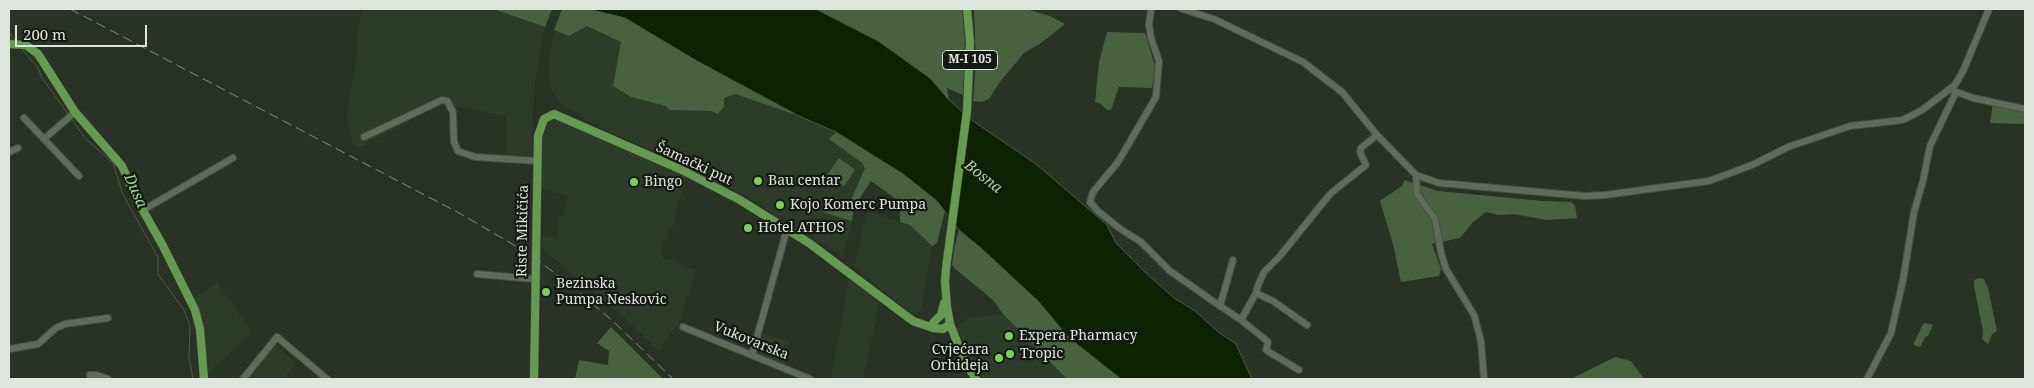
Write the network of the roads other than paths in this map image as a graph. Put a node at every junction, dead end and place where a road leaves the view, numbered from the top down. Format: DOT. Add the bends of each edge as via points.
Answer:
graph roads {
  1 [pos="967,9"];
  2 [pos="1151,9"];
  3 [pos="1182,9"];
  4 [pos="1989,9"];
  5 [pos="10,44"];
  6 [pos="1953,90"];
  7 [pos="2025,109"];
  8 [pos="72,115"];
  9 [pos="24,118"];
  10 [pos="574,122"];
  11 [pos="1377,134"];
  12 [pos="364,137"];
  13 [pos="44,139"];
  14 [pos="18,148"];
  15 [pos="9,152"];
  16 [pos="233,158"];
  17 [pos="538,161"];
  18 [pos="1416,175"];
  19 [pos="79,176"];
  20 [pos="143,210"];
  21 [pos="786,228"];
  22 [pos="1233,260"];
  23 [pos="477,274"];
  24 [pos="534,278"];
  25 [pos="1256,293"];
  26 [pos="946,296"];
  27 [pos="1220,306"];
  28 [pos="108,318"];
  29 [pos="1241,320"];
  30 [pos="933,323"];
  31 [pos="950,324"];
  32 [pos="921,325"];
  33 [pos="1307,325"];
  34 [pos="683,327"];
  35 [pos="9,349"];
  36 [pos="752,355"];
  37 [pos="1299,370"];
  38 [pos="90,375"];
  39 [pos="108,379"];
  40 [pos="204,379"];
  41 [pos="243,379"];
  42 [pos="327,379"];
  43 [pos="534,379"];
  44 [pos="810,379"];
  45 [pos="976,379"];
  46 [pos="1484,379"];
  47 [pos="1867,379"];
  1 -- 26 [label="main road, M-I 105" via="970,42 967,111 946,268"];
  2 -- 27 [label="street" via="1149,25 1159,62 1156,97 1118,162 1093,192 1090,202 1119,228 1142,242 1170,271"];
  3 -- 11 [label="street" via="1214,19 1303,62 1342,92"];
  4 -- 6 [label="street"];
  5 -- 8 [label="main road" via="22,44 38,54"];
  6 -- 7 [label="street" via="1973,98"];
  6 -- 18 [label="street" via="1903,120 1850,126 1788,147 1709,181 1585,196 1439,183"];
  6 -- 47 [label="street" via="1930,146 1891,333"];
  8 -- 13 [label="street"];
  8 -- 20 [label="main road" via="122,166"];
  9 -- 13 [label="street"];
  10 -- 17 [label="main road, Riste Mikičića" via="554,114 544,119 539,129"];
  10 -- 21 [label="main road, Šamački put" via="721,189"];
  11 -- 18 [label="street"];
  11 -- 25 [label="street" via="1361,148 1366,165 1330,194 1264,272"];
  12 -- 17 [label="street" via="442,100 447,101 453,112 454,142 458,151 475,157"];
  13 -- 19 [label="street"];
  14 -- 15 [label="street"];
  16 -- 20 [label="street"];
  17 -- 24 [label="main road, Riste Mikičića"];
  18 -- 46 [label="street" via="1417,194 1435,219 1446,269 1474,315 1481,341"];
  20 -- 40 [label="main road" via="195,310 200,329"];
  21 -- 32 [label="main road, Šamački put"];
  21 -- 36 [label="street"];
  22 -- 27 [label="street"];
  23 -- 24 [label="street"];
  24 -- 43 [label="main road, Riste Mikičića"];
  25 -- 29 [label="street"];
  25 -- 33 [label="street"];
  26 -- 30 [label="main road" via="941,315"];
  26 -- 31 [label="main road, M-I 105"];
  27 -- 29 [label="street"];
  28 -- 35 [label="street" via="66,324 56,328 38,344"];
  29 -- 37 [label="street" via="1268,342 1266,350"];
  30 -- 31 [label="main road" via="943,321"];
  30 -- 32 [label="main road"];
  31 -- 32 [label="main road, Šamački put" via="942,329"];
  31 -- 45 [label="main road, M-I 105" via="965,362"];
  34 -- 36 [label="street, Vukovarska"];
  36 -- 44 [label="street, Vukovarska"];
  38 -- 39 [label="street"];
  41 -- 42 [label="street" via="278,337"];
}
